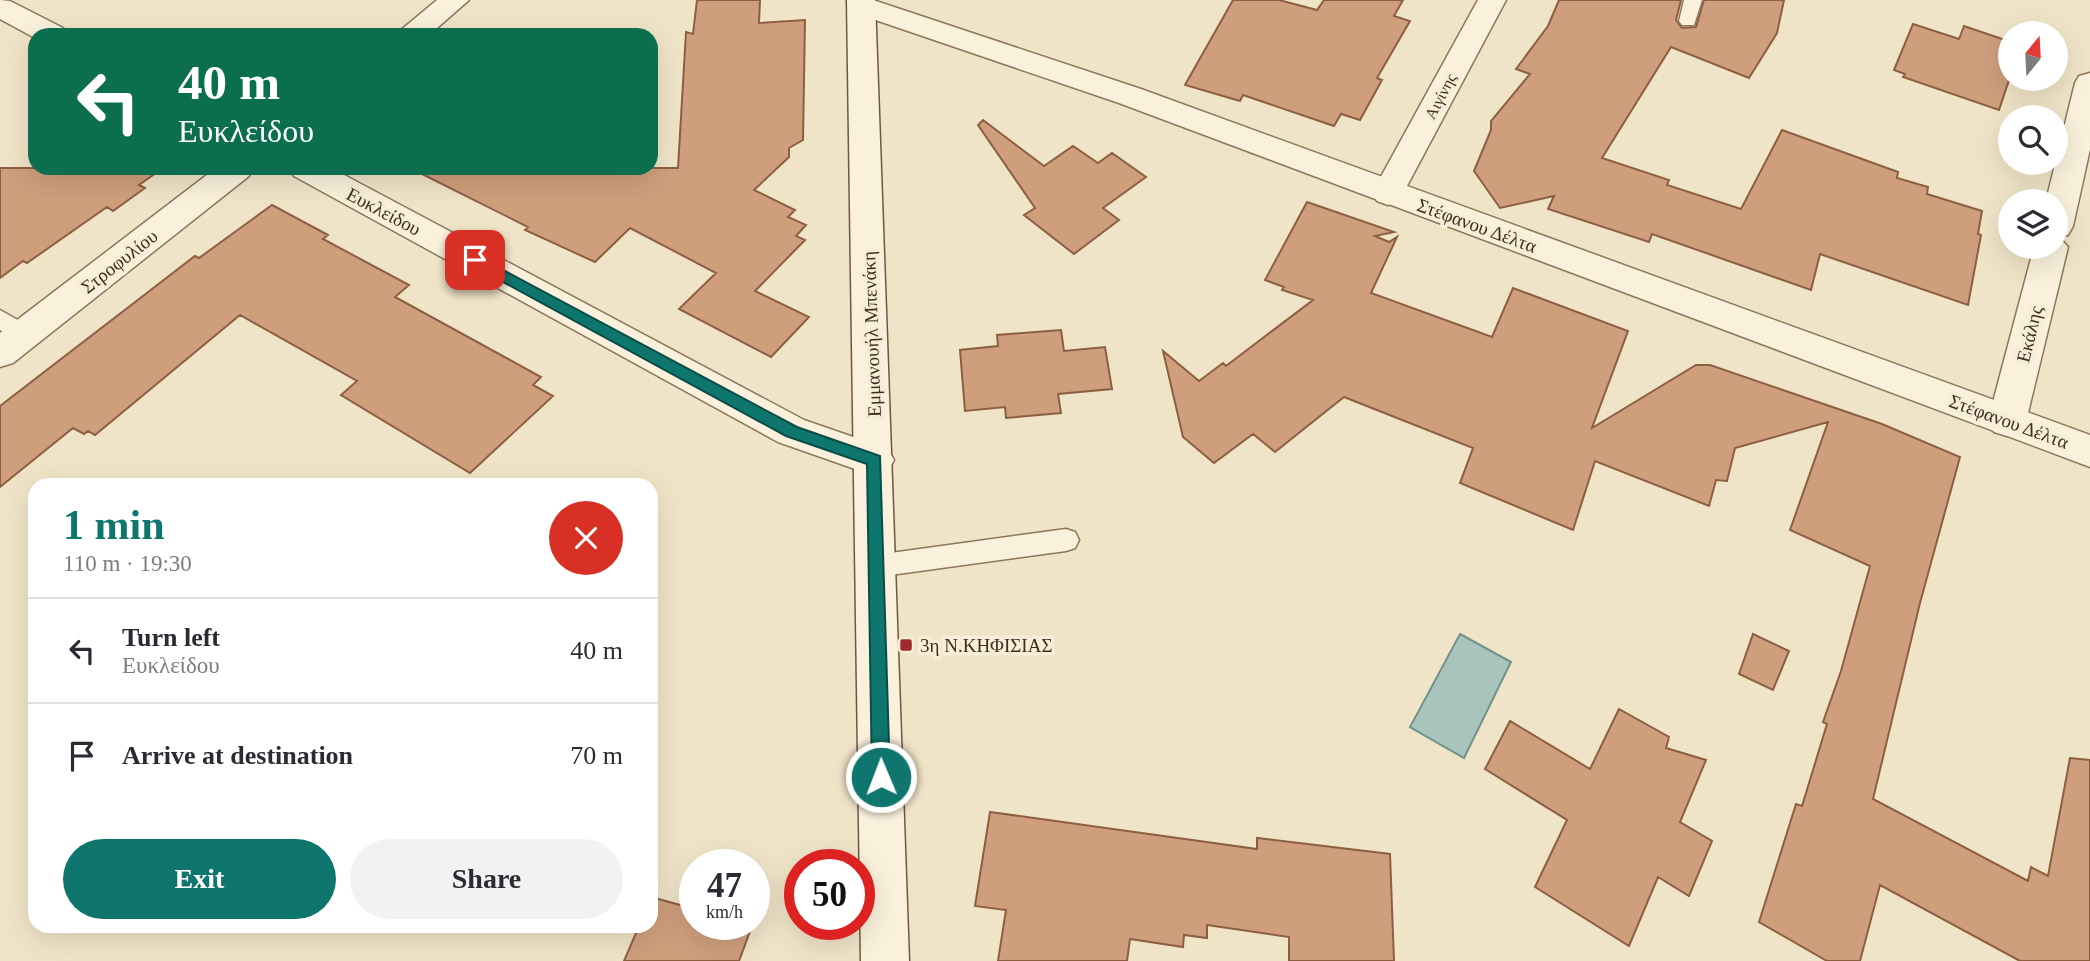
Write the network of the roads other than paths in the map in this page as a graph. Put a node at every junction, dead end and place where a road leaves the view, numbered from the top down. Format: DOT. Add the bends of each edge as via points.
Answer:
graph roads {
  1 [pos="455,0"];
  2 [pos="1492,0"];
  3 [pos="1693,0"];
  4 [pos="861,3"];
  5 [pos="0,7"];
  6 [pos="1688,21"];
  7 [pos="40,28"];
  8 [pos="419,28"];
  9 [pos="2090,83"];
  10 [pos="228,175"];
  11 [pos="318,175"];
  12 [pos="2065,189"];
  13 [pos="1388,193"];
  14 [pos="2048,259"];
  15 [pos="8,335"];
  16 [pos="2007,421"];
  17 [pos="2090,451"];
  18 [pos="875,460"];
  19 [pos="1066,541"];
  20 [pos="876,566"];
  21 [pos="885,961"];
  1 -- 8 [label="street"];
  2 -- 13 [label="street, Αιγίνης"];
  3 -- 6 [label="lane"];
  4 -- 13 [label="street, Στέφανου Δέλτα" via="1130,96"];
  4 -- 18 [label="street, Εμμανουήλ Μπενάκη"];
  5 -- 7 [label="street"];
  9 -- 12 [label="street"];
  10 -- 15 [label="street, Στροφυλίου"];
  11 -- 18 [label="street, Ευκλείδου" via="791,431"];
  13 -- 16 [label="street, Στέφανου Δέλτα"];
  14 -- 16 [label="street, Εκάλης"];
  16 -- 17 [label="street, Στέφανου Δέλτα"];
  18 -- 20 [label="street, Εμμανουήλ Μπενάκη"];
  19 -- 20 [label="lane"];
  20 -- 21 [label="street, Εμμανουήλ Μπενάκη"];
}
